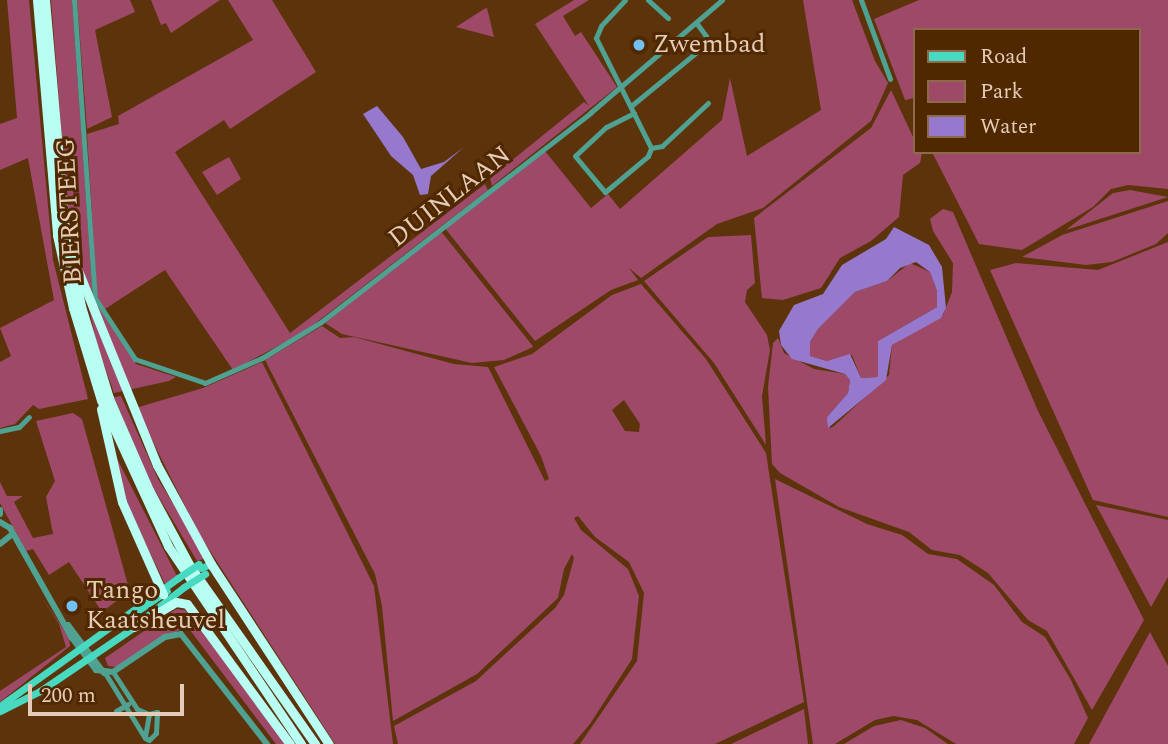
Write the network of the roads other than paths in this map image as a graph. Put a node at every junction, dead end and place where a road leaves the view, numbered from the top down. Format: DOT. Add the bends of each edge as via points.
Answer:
graph roads {
  1 [pos="37,0"];
  2 [pos="45,0"];
  3 [pos="75,0"];
  4 [pos="625,0"];
  5 [pos="648,0"];
  6 [pos="722,0"];
  7 [pos="862,0"];
  8 [pos="668,18"];
  9 [pos="698,25"];
  10 [pos="890,79"];
  11 [pos="621,86"];
  12 [pos="708,103"];
  13 [pos="631,106"];
  14 [pos="634,113"];
  15 [pos="651,148"];
  16 [pos="65,228"];
  17 [pos="180,376"];
  18 [pos="101,400"];
  19 [pos="29,418"];
  20 [pos="0,431"];
  21 [pos="0,513"];
  22 [pos="1,522"];
  23 [pos="6,540"];
  24 [pos="211,564"];
  25 [pos="180,583"];
  26 [pos="163,591"];
  27 [pos="134,627"];
  28 [pos="82,646"];
  29 [pos="90,656"];
  30 [pos="107,673"];
  31 [pos="128,704"];
  32 [pos="0,708"];
  33 [pos="116,711"];
  34 [pos="149,714"];
  35 [pos="145,736"];
  36 [pos="267,744"];
  37 [pos="290,744"];
  38 [pos="301,744"];
  39 [pos="314,744"];
  40 [pos="330,744"];
  1 -- 18 [label="highway" via="57,235"];
  2 -- 16 [label="highway"];
  3 -- 17 [label="street, BIERSTEEG" via="95,299 135,359"];
  4 -- 11 [label="street" via="596,38"];
  5 -- 8 [label="street"];
  6 -- 11 [label="street, DUINLAAN"];
  7 -- 10 [label="street"];
  9 -- 13 [label="street" via="706,36 705,46"];
  11 -- 13 [label="street"];
  11 -- 17 [label="street, DUINLAAN" via="306,333 213,382"];
  12 -- 15 [label="street" via="662,146"];
  13 -- 14 [label="street"];
  14 -- 15 [label="street"];
  14 -- 15 [label="street" via="606,127 575,156 605,192"];
  16 -- 24 [label="highway" via="86,299 139,425"];
  16 -- 39 [label="highway" via="98,366 149,490 205,589"];
  18 -- 26 [label="highway" via="122,502"];
  18 -- 38 [label="highway" via="141,494 180,566"];
  19 -- 20 [label="street"];
  21 -- 22 [label="street"];
  22 -- 23 [label="street"];
  23 -- 28 [label="street" via="19,545"];
  24 -- 25 [label="main road, bridge"];
  24 -- 40 [label="highway"];
  25 -- 26 [label="main road"];
  25 -- 27 [label="main road"];
  26 -- 28 [label="main road"];
  27 -- 29 [label="main road"];
  27 -- 37 [label="highway" via="176,603 187,604"];
  28 -- 29 [label="street"];
  28 -- 32 [label="main road"];
  29 -- 30 [label="street"];
  29 -- 32 [label="main road"];
  30 -- 31 [label="street"];
  30 -- 36 [label="street" via="170,635 181,634"];
  31 -- 33 [label="street"];
  31 -- 34 [label="street"];
  31 -- 35 [label="street"];
  34 -- 35 [label="street"];
  34 -- 35 [label="street" via="158,714 156,733 152,740"];
}
